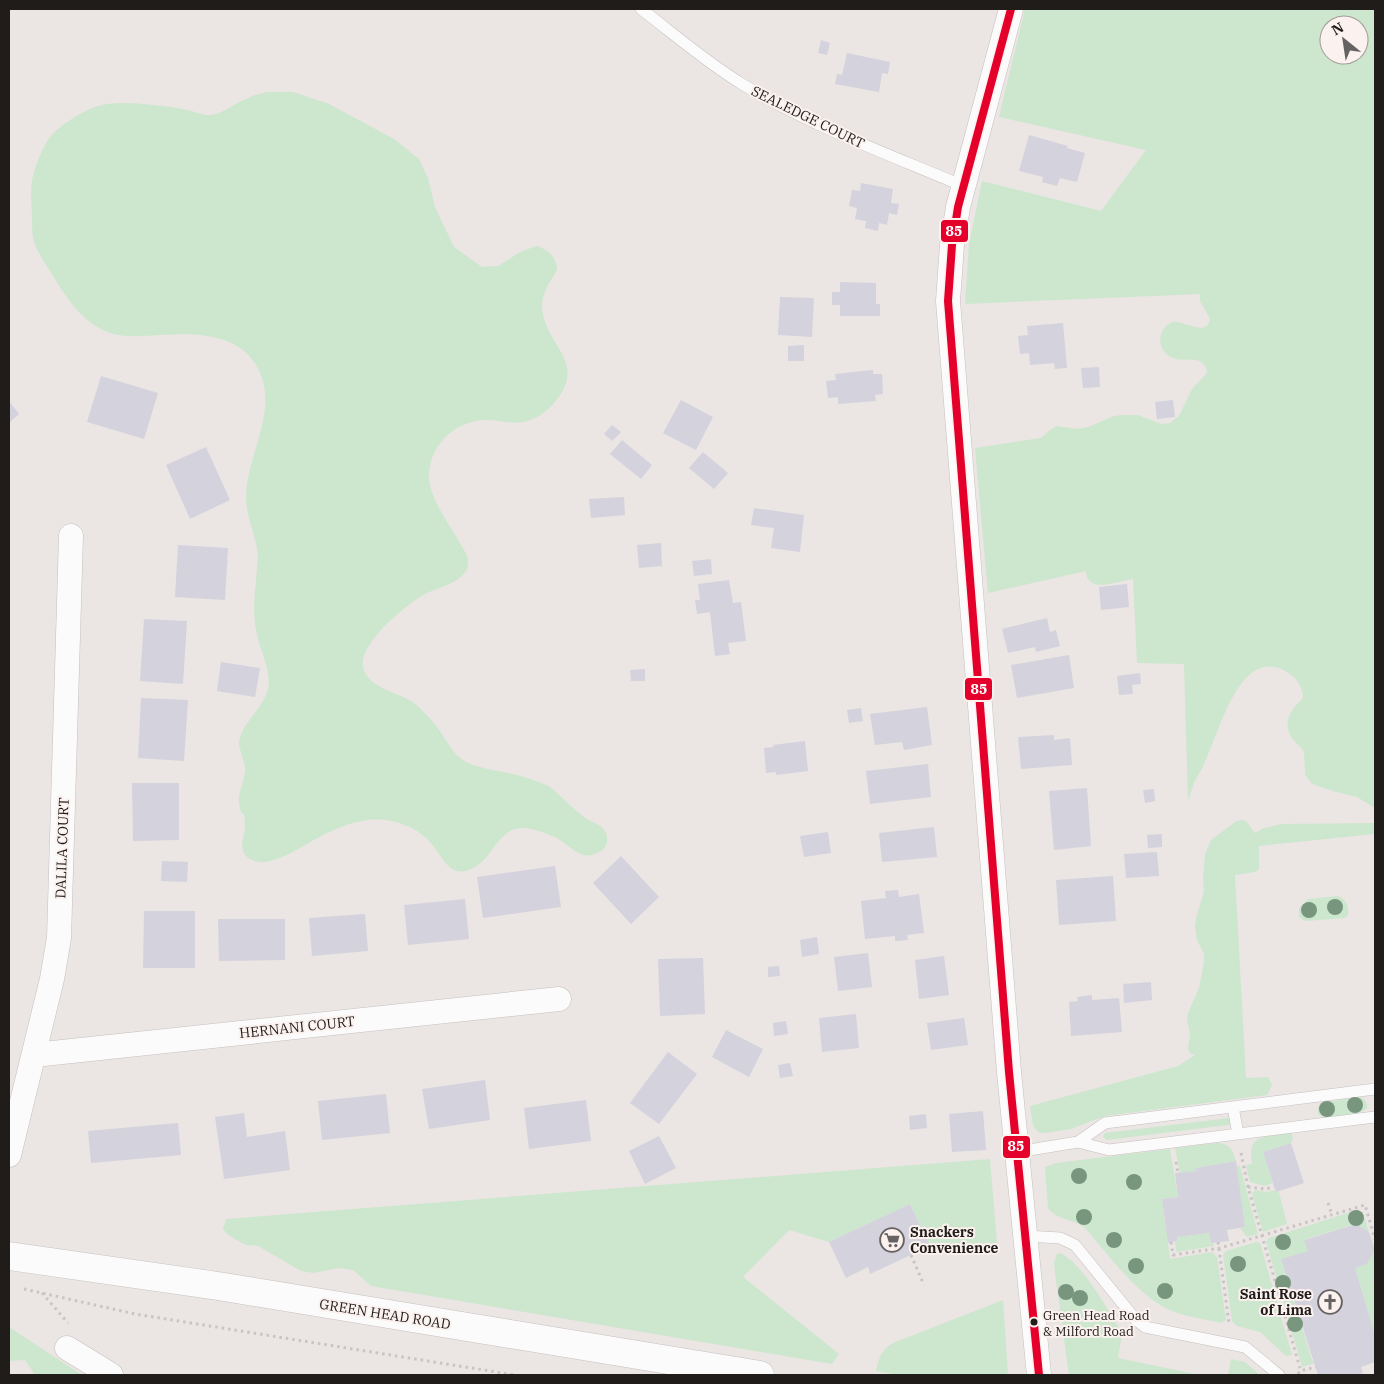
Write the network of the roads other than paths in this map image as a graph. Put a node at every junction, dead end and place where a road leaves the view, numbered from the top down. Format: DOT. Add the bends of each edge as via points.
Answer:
graph roads {
  1 [pos="641,9"];
  2 [pos="1011,9"];
  3 [pos="963,186"];
  4 [pos="71,536"];
  5 [pos="560,999"];
  6 [pos="34,1055"];
  7 [pos="1375,1090"];
  8 [pos="1233,1107"];
  9 [pos="1375,1117"];
  10 [pos="1238,1134"];
  11 [pos="1078,1142"];
  12 [pos="1017,1152"];
  13 [pos="9,1155"];
  14 [pos="1025,1236"];
  15 [pos="9,1256"];
  16 [pos="67,1348"];
  17 [pos="111,1375"];
  18 [pos="760,1375"];
  19 [pos="1039,1375"];
  20 [pos="1278,1375"];
  1 -- 3 [label="lane, SEALEDGE COURT" via="720,69 770,101"];
  2 -- 3 [label="street"];
  3 -- 12 [label="street" via="950,262 949,330"];
  4 -- 6 [label="street, DALILA COURT" via="59,938"];
  5 -- 6 [label="street, HERNANI COURT"];
  6 -- 13 [label="street, DALILA COURT"];
  7 -- 8 [label="lane"];
  8 -- 10 [label="lane"];
  8 -- 11 [label="lane" via="1106,1123"];
  9 -- 10 [label="lane"];
  10 -- 11 [label="lane" via="1109,1150"];
  11 -- 12 [label="lane"];
  12 -- 14 [label="street"];
  14 -- 19 [label="street"];
  14 -- 20 [label="lane" via="1060,1238 1075,1246 1145,1327 1245,1347"];
  15 -- 18 [label="street, GREEN HEAD ROAD" via="218,1286"];
  16 -- 17 [label="street"];
}
